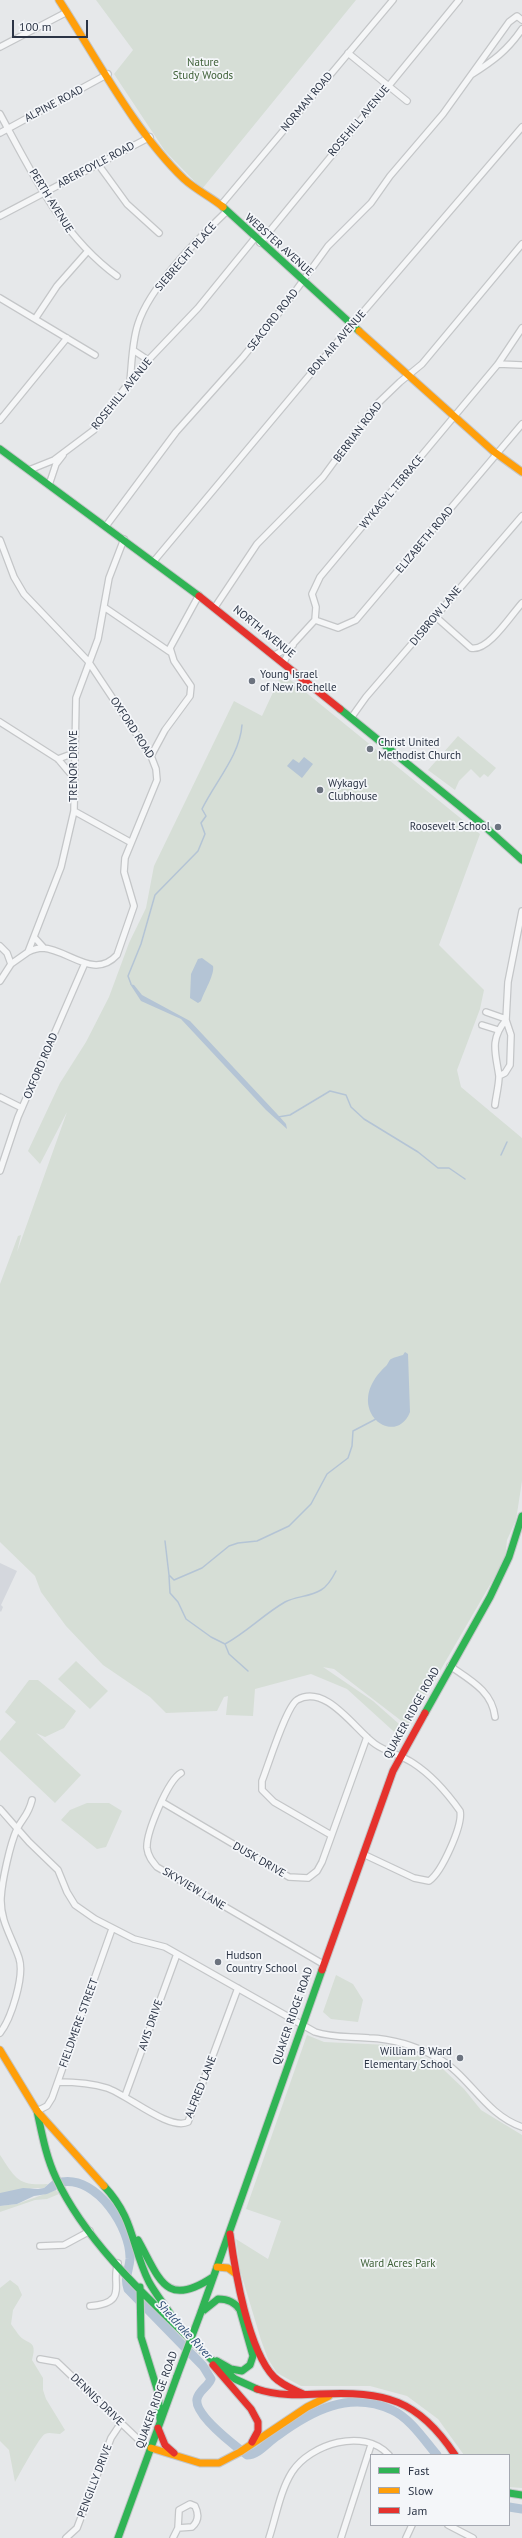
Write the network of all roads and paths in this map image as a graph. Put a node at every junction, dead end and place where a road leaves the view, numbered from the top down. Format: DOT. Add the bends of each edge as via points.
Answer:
graph roads {
  1 [pos="59,0"];
  2 [pos="393,0"];
  3 [pos="459,0"];
  4 [pos="67,12"];
  5 [pos="522,20"];
  6 [pos="522,29"];
  7 [pos="0,47"];
  8 [pos="348,53"];
  9 [pos="108,74"];
  10 [pos="469,76"];
  11 [pos="388,86"];
  12 [pos="407,101"];
  13 [pos="0,114"];
  14 [pos="522,127"];
  15 [pos="8,128"];
  16 [pos="0,133"];
  17 [pos="150,137"];
  18 [pos="98,164"];
  19 [pos="44,193"];
  20 [pos="221,205"];
  21 [pos="227,211"];
  22 [pos="0,216"];
  23 [pos="159,233"];
  24 [pos="257,240"];
  25 [pos="522,244"];
  26 [pos="87,252"];
  27 [pos="116,276"];
  28 [pos="302,281"];
  29 [pos="0,298"];
  30 [pos="35,319"];
  31 [pos="352,325"];
  32 [pos="522,328"];
  33 [pos="67,338"];
  34 [pos="133,350"];
  35 [pos="95,355"];
  36 [pos="148,360"];
  37 [pos="498,364"];
  38 [pos="522,365"];
  39 [pos="408,375"];
  40 [pos="130,382"];
  41 [pos="455,416"];
  42 [pos="0,420"];
  43 [pos="522,424"];
  44 [pos="0,449"];
  45 [pos="63,454"];
  46 [pos="497,454"];
  47 [pos="29,470"];
  48 [pos="522,472"];
  49 [pos="50,485"];
  50 [pos="522,516"];
  51 [pos="106,526"];
  52 [pos="124,539"];
  53 [pos="0,540"];
  54 [pos="154,561"];
  55 [pos="199,595"];
  56 [pos="522,603"];
  57 [pos="104,607"];
  58 [pos="215,607"];
  59 [pos="436,616"];
  60 [pos="315,620"];
  61 [pos="293,644"];
  62 [pos="170,652"];
  63 [pos="275,655"];
  64 [pos="88,661"];
  65 [pos="284,662"];
  66 [pos="351,718"];
  67 [pos="0,722"];
  68 [pos="74,753"];
  69 [pos="151,756"];
  70 [pos="58,759"];
  71 [pos="74,778"];
  72 [pos="74,811"];
  73 [pos="130,842"];
  74 [pos="522,860"];
  75 [pos="522,911"];
  76 [pos="34,936"];
  77 [pos="0,946"];
  78 [pos="44,948"];
  79 [pos="28,952"];
  80 [pos="7,953"];
  81 [pos="20,956"];
  82 [pos="85,963"];
  83 [pos="11,964"];
  84 [pos="0,981"];
  85 [pos="486,1012"];
  86 [pos="506,1019"];
  87 [pos="482,1025"];
  88 [pos="498,1030"];
  89 [pos="499,1076"];
  90 [pos="0,1097"];
  91 [pos="495,1105"];
  92 [pos="22,1108"];
  93 [pos="0,1171"];
  94 [pos="522,1516"];
  95 [pos="450,1666"];
  96 [pos="495,1717"];
  97 [pos="367,1738"];
  98 [pos="400,1756"];
  99 [pos="181,1773"];
  100 [pos="32,1800"];
  101 [pos="162,1802"];
  102 [pos="0,1809"];
  103 [pos="17,1829"];
  104 [pos="330,1835"];
  105 [pos="363,1854"];
  106 [pos="112,1929"];
  107 [pos="177,1954"];
  108 [pos="323,1964"];
  109 [pos="238,1988"];
  110 [pos="302,2025"];
  111 [pos="0,2033"];
  112 [pos="0,2050"];
  113 [pos="58,2082"];
  114 [pos="125,2096"];
  115 [pos="37,2111"];
  116 [pos="522,2127"];
  117 [pos="90,2231"];
  118 [pos="132,2231"];
  119 [pos="229,2232"];
  120 [pos="40,2246"];
  121 [pos="121,2266"];
  122 [pos="217,2267"];
  123 [pos="146,2272"];
  124 [pos="236,2274"];
  125 [pos="131,2277"];
  126 [pos="214,2277"];
  127 [pos="140,2287"];
  128 [pos="90,2306"];
  129 [pos="201,2312"];
  130 [pos="179,2326"];
  131 [pos="208,2356"];
  132 [pos="40,2359"];
  133 [pos="333,2394"];
  134 [pos="307,2395"];
  135 [pos="121,2423"];
  136 [pos="159,2426"];
  137 [pos="371,2445"];
  138 [pos="249,2446"];
  139 [pos="151,2448"];
  140 [pos="176,2454"];
  141 [pos="387,2454"];
  142 [pos="454,2454"];
  143 [pos="510,2494"];
  144 [pos="522,2495"];
  145 [pos="412,2526"];
  146 [pos="450,2526"];
  147 [pos="178,2528"];
  148 [pos="66,2538"];
  149 [pos="118,2538"];
  150 [pos="174,2538"];
  151 [pos="269,2538"];
  152 [pos="341,2538"];
  153 [pos="406,2538"];
  154 [pos="472,2538"];
  1 -- 4 [label="street, WEBSTER AVENUE"];
  2 -- 8 [label="street, NORMAN ROAD"];
  3 -- 11 [label="street, ROSEHILL AVENUE"];
  4 -- 7 [label="street"];
  4 -- 9 [label="street, WEBSTER AVENUE"];
  5 -- 10 [label="street, SEACORD ROAD" via="516,16 509,22"];
  6 -- 10 [label="street, SEACORD ROAD" via="491,64"];
  8 -- 11 [label="street"];
  8 -- 20 [label="street, NORMAN ROAD"];
  9 -- 15 [label="street, ALPINE ROAD"];
  9 -- 17 [label="street, WEBSTER AVENUE"];
  10 -- 28 [label="street, SEACORD ROAD" via="443,114 390,176 380,193 328,246"];
  11 -- 12 [label="street"];
  11 -- 24 [label="street, ROSEHILL AVENUE"];
  13 -- 15 [label="street, PERTH AVENUE"];
  14 -- 31 [label="street, BON AIR AVENUE"];
  15 -- 16 [label="street, ALPINE ROAD"];
  15 -- 19 [label="street, PERTH AVENUE"];
  17 -- 18 [label="street, ABERFOYLE ROAD"];
  17 -- 20 [label="street, WEBSTER AVENUE" via="194,188"];
  18 -- 19 [label="street, ABERFOYLE ROAD"];
  18 -- 23 [label="street" via="128,204"];
  19 -- 22 [label="street, ABERFOYLE ROAD"];
  19 -- 26 [label="street, PERTH AVENUE" via="67,228"];
  20 -- 21 [label="street, WEBSTER AVENUE"];
  21 -- 24 [label="street, WEBSTER AVENUE"];
  21 -- 34 [label="street, SIEBRECHT PLACE" via="168,274 147,303 138,324"];
  24 -- 28 [label="street, WEBSTER AVENUE"];
  24 -- 36 [label="street, ROSEHILL AVENUE" via="198,308"];
  25 -- 39 [label="street, BERRIAN ROAD" via="422,364"];
  26 -- 27 [label="street, PERTH AVENUE"];
  26 -- 30 [label="street" via="57,286"];
  28 -- 31 [label="street, WEBSTER AVENUE"];
  28 -- 51 [label="street, SEACORD ROAD" via="244,357 176,432"];
  29 -- 30 [label="street"];
  30 -- 33 [label="street"];
  31 -- 39 [label="street, WEBSTER AVENUE"];
  31 -- 54 [label="street, BON AIR AVENUE"];
  32 -- 37 [label="street, WYKAGYL TERRACE"];
  33 -- 35 [label="street"];
  33 -- 42 [label="street"];
  34 -- 36 [label="street"];
  34 -- 40 [label="street, SIEBRECHT PLACE"];
  36 -- 40 [label="street, ROSEHILL AVENUE"];
  37 -- 38 [label="street"];
  37 -- 41 [label="street, WYKAGYL TERRACE"];
  39 -- 41 [label="street, WEBSTER AVENUE"];
  39 -- 58 [label="street, BERRIAN ROAD" via="375,406 323,477 257,544"];
  40 -- 45 [label="street, ROSEHILL AVENUE" via="94,430"];
  41 -- 46 [label="street, WEBSTER AVENUE"];
  41 -- 60 [label="street, WYKAGYL TERRACE" via="314,585 312,594 316,607"];
  43 -- 46 [label="street, ELIZABETH ROAD"];
  44 -- 47 [label="street, NORTH AVENUE"];
  45 -- 47 [label="street, ROSEHILL AVENUE"];
  45 -- 49 [label="street, ROSEHILL AVENUE" via="56,464"];
  46 -- 48 [label="street, WEBSTER AVENUE"];
  46 -- 60 [label="street, ELIZABETH ROAD" via="356,620 338,628"];
  47 -- 49 [label="street, NORTH AVENUE"];
  49 -- 51 [label="street, NORTH AVENUE"];
  50 -- 59 [label="street, DISBROW LANE"];
  51 -- 52 [label="street, NORTH AVENUE"];
  52 -- 54 [label="street, NORTH AVENUE"];
  52 -- 57 [label="street, TRENOR DRIVE" via="109,578"];
  53 -- 64 [label="street, OXFORD ROAD" via="12,573 24,594"];
  54 -- 55 [label="street, NORTH AVENUE"];
  55 -- 58 [label="street, NORTH AVENUE"];
  55 -- 62 [label="street" via="171,645"];
  56 -- 59 [label="street" via="502,628 484,646 477,649 463,642"];
  57 -- 62 [label="street"];
  57 -- 64 [label="street, TRENOR DRIVE" via="98,639"];
  58 -- 63 [label="street, NORTH AVENUE"];
  59 -- 66 [label="street, DISBROW LANE"];
  60 -- 61 [label="street"];
  61 -- 63 [label="street"];
  61 -- 65 [label="street"];
  62 -- 69 [label="street" via="191,686 190,696 165,730"];
  63 -- 65 [label="street, NORTH AVENUE"];
  64 -- 68 [label="street, TRENOR DRIVE" via="76,698"];
  64 -- 69 [label="street, OXFORD ROAD"];
  65 -- 66 [label="street, NORTH AVENUE"];
  66 -- 74 [label="street, NORTH AVENUE" via="483,825"];
  67 -- 70 [label="street"];
  68 -- 70 [label="street"];
  68 -- 71 [label="street, TRENOR DRIVE"];
  69 -- 73 [label="street, OXFORD ROAD" via="157,780"];
  70 -- 71 [label="street"];
  71 -- 72 [label="street, TRENOR DRIVE"];
  72 -- 73 [label="street"];
  72 -- 76 [label="street, TRENOR DRIVE" via="61,867"];
  73 -- 82 [label="street, OXFORD ROAD" via="124,872 134,906 125,936 112,961 97,966"];
  75 -- 86 [label="street" via="508,982"];
  76 -- 78 [label="street"];
  76 -- 79 [label="street, TRENOR DRIVE"];
  77 -- 80 [label="street"];
  78 -- 79 [label="street"];
  78 -- 82 [label="street, OXFORD ROAD"];
  79 -- 81 [label="street"];
  80 -- 81 [label="street"];
  80 -- 83 [label="street"];
  81 -- 83 [label="street"];
  82 -- 92 [label="street, OXFORD ROAD"];
  83 -- 84 [label="street"];
  85 -- 86 [label="street"];
  86 -- 88 [label="street"];
  86 -- 89 [label="street" via="511,1035 510,1065 506,1073"];
  87 -- 88 [label="street"];
  88 -- 89 [label="street" via="495,1060"];
  89 -- 91 [label="street"];
  90 -- 92 [label="street"];
  92 -- 93 [label="street, OXFORD ROAD"];
  94 -- 95 [label="street, QUAKER RIDGE ROAD" via="502,1572"];
  95 -- 96 [label="street" via="486,1693"];
  95 -- 98 [label="street, QUAKER RIDGE ROAD"];
  97 -- 98 [label="street"];
  97 -- 104 [label="street, DUSK DRIVE"];
  97 -- 104 [label="street" via="339,1710 320,1699 296,1700 286,1716 262,1781 262,1790 274,1802"];
  98 -- 105 [label="street, QUAKER RIDGE ROAD"];
  98 -- 105 [label="street" via="427,1775 456,1805 461,1815 456,1832 440,1867 429,1880 414,1878"];
  99 -- 101 [label="street, SKYVIEW LANE" via="174,1778"];
  100 -- 103 [label="street" via="26,1819"];
  101 -- 104 [label="street, DUSK DRIVE" via="224,1840 289,1877 297,1879 308,1878 318,1871"];
  101 -- 108 [label="street, SKYVIEW LANE" via="151,1828 147,1846 149,1856 157,1867"];
  102 -- 103 [label="street"];
  103 -- 106 [label="street" via="58,1870 75,1904"];
  103 -- 111 [label="street" via="5,1873 1,1910 4,1925 20,1959 21,1975"];
  105 -- 108 [label="street, QUAKER RIDGE ROAD"];
  106 -- 107 [label="street" via="134,1939 157,1944"];
  106 -- 113 [label="street, FIELDMERE STREET"];
  107 -- 109 [label="street"];
  107 -- 114 [label="street, AVIS DRIVE"];
  108 -- 110 [label="street, QUAKER RIDGE ROAD"];
  109 -- 110 [label="street"];
  109 -- 114 [label="street, ALFRED LANE" via="188,2122 180,2124 161,2118"];
  110 -- 116 [label="street" via="328,2036 367,2037 412,2045 438,2058 455,2071 491,2110"];
  110 -- 119 [label="street, QUAKER RIDGE ROAD"];
  112 -- 115 [label="street"];
  113 -- 114 [label="street, ALFRED LANE" via="94,2084"];
  113 -- 115 [label="street, FIELDMERE STREET" via="49,2103"];
  115 -- 117 [label="street" via="52,2168 64,2194"];
  115 -- 118 [label="street" via="64,2144 111,2192"];
  117 -- 120 [label="street" via="64,2245"];
  117 -- 121 [label="street"];
  118 -- 123 [label="street"];
  118 -- 126 [label="street" via="154,2271 170,2288 181,2293 190,2292"];
  119 -- 122 [label="street, QUAKER RIDGE ROAD"];
  119 -- 124 [label="street"];
  121 -- 125 [label="street"];
  121 -- 128 [label="street" via="116,2270 118,2287 115,2295 103,2304"];
  122 -- 124 [label="street" via="228,2268"];
  122 -- 126 [label="street, QUAKER RIDGE ROAD"];
  123 -- 125 [label="street" via="139,2278"];
  123 -- 130 [label="street" via="156,2293"];
  124 -- 134 [label="street" via="265,2365 282,2384"];
  125 -- 127 [label="street"];
  126 -- 129 [label="street, QUAKER RIDGE ROAD"];
  127 -- 130 [label="street"];
  127 -- 136 [label="street" via="144,2350 158,2392"];
  129 -- 131 [label="street" via="218,2299 236,2304 253,2356 248,2368 238,2371"];
  129 -- 136 [label="street, QUAKER RIDGE ROAD, bridge"];
  130 -- 131 [label="street"];
  131 -- 134 [label="street" via="228,2374 251,2387 274,2393"];
  131 -- 138 [label="street" via="223,2381 256,2419 258,2432"];
  132 -- 135 [label="street, DENNIS DRIVE" via="57,2362"];
  133 -- 134 [label="street"];
  133 -- 138 [label="street" via="307,2407"];
  133 -- 142 [label="street" via="369,2393 403,2403 434,2425"];
  135 -- 139 [label="street, DENNIS DRIVE"];
  135 -- 148 [label="street, PENGILLY DRIVE" via="111,2438 77,2528"];
  136 -- 139 [label="street, QUAKER RIDGE ROAD"];
  136 -- 140 [label="street" via="165,2445"];
  137 -- 141 [label="street"];
  137 -- 151 [label="street" via="350,2441 339,2442 317,2450 299,2464 292,2471 286,2485"];
  137 -- 152 [label="street"];
  138 -- 140 [label="street" via="224,2461 209,2464"];
  139 -- 140 [label="street"];
  139 -- 149 [label="street, QUAKER RIDGE ROAD"];
  143 -- 144 [label="street"];
  145 -- 153 [label="street"];
  146 -- 154 [label="street"];
  147 -- 147 [label="street" via="195,2525 198,2516 195,2506 185,2505 179,2510"];
  147 -- 150 [label="street"];
}
